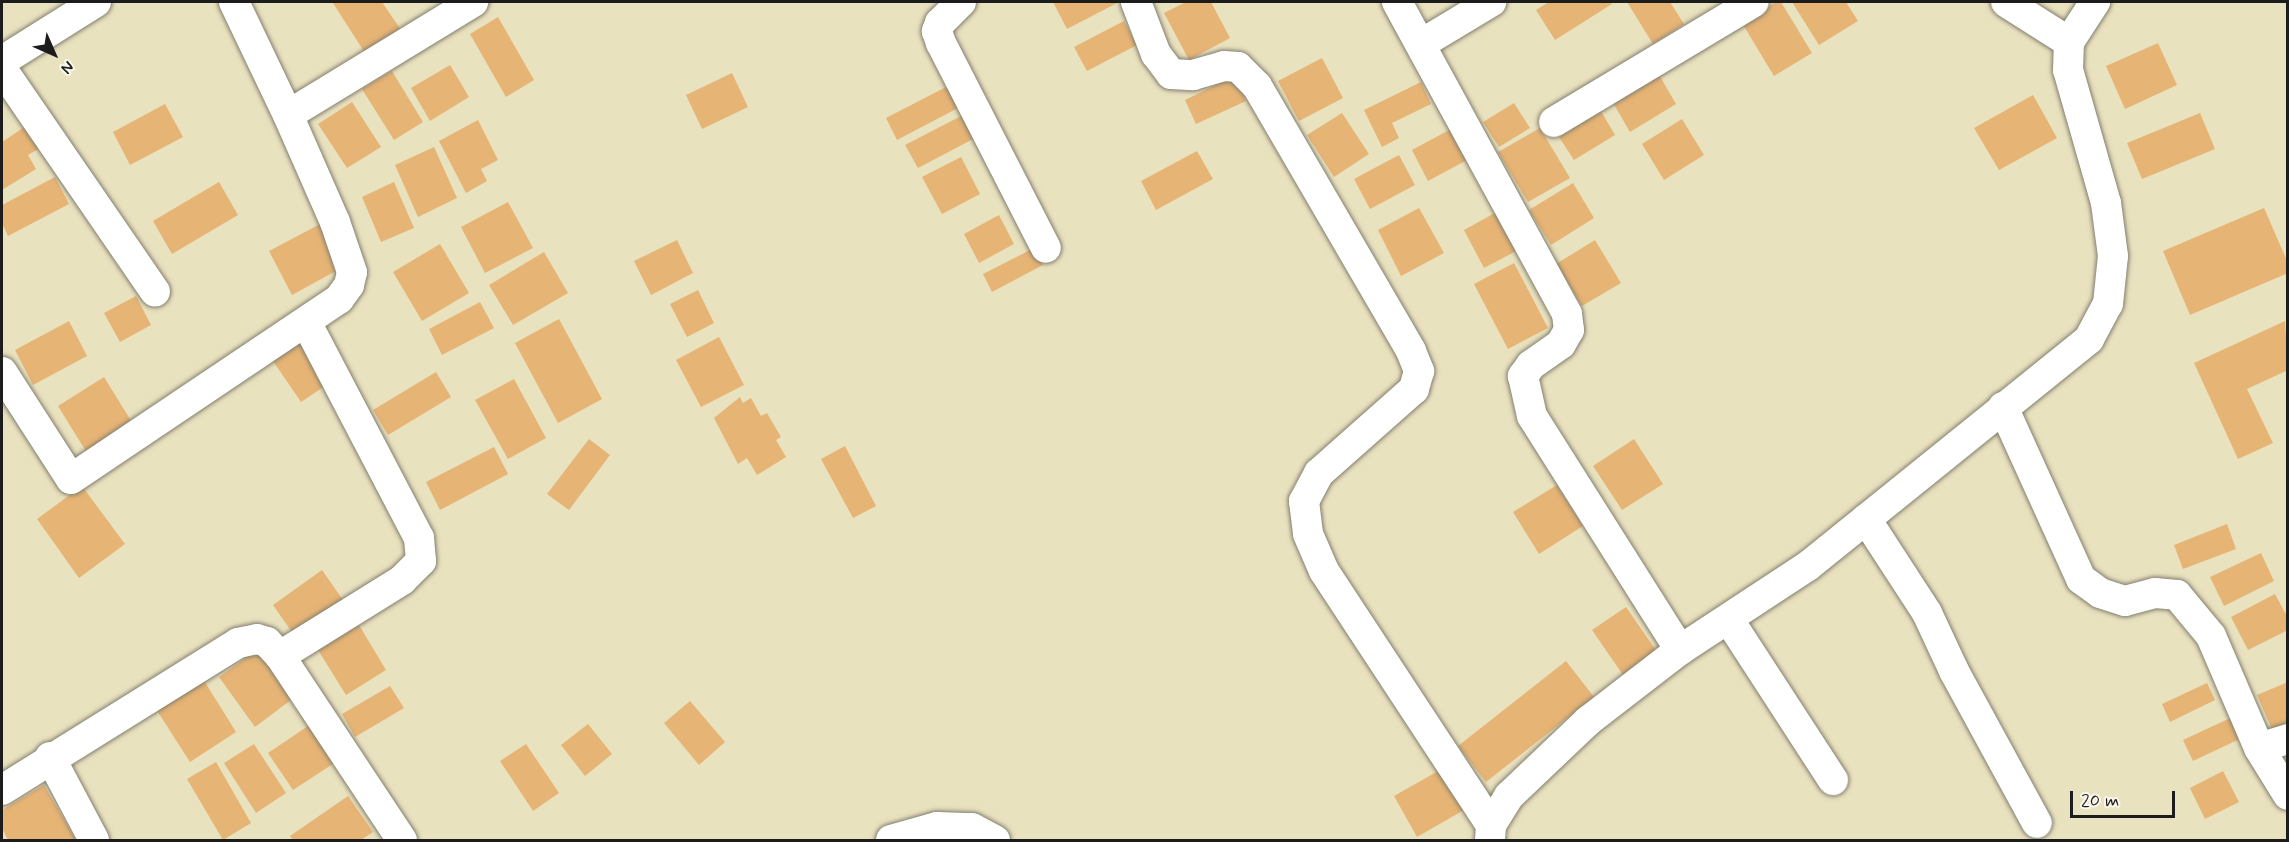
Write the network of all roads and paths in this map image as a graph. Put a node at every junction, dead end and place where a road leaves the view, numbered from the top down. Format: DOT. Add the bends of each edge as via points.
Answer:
graph roads {
  1 [pos="96,2"];
  2 [pos="234,2"];
  3 [pos="472,2"];
  4 [pos="1136,2"];
  5 [pos="1397,2"];
  6 [pos="1491,2"];
  7 [pos="1754,2"];
  8 [pos="2006,2"];
  9 [pos="2095,2"];
  10 [pos="966,3"];
  11 [pos="2069,42"];
  12 [pos="1421,44"];
  13 [pos="2,61"];
  14 [pos="2,69"];
  15 [pos="288,115"];
  16 [pos="1554,122"];
  17 [pos="1046,248"];
  18 [pos="155,292"];
  19 [pos="306,321"];
  20 [pos="2,372"];
  21 [pos="2002,407"];
  22 [pos="1866,519"];
  23 [pos="1729,620"];
  24 [pos="1680,650"];
  25 [pos="280,656"];
  26 [pos="2288,739"];
  27 [pos="2259,748"];
  28 [pos="50,757"];
  29 [pos="1833,780"];
  30 [pos="2,790"];
  31 [pos="2288,795"];
  32 [pos="2037,823"];
  33 [pos="1491,833"];
  34 [pos="94,840"];
  35 [pos="402,840"];
  36 [pos="891,840"];
  37 [pos="996,840"];
  1 -- 13 [label="street"];
  2 -- 15 [label="street"];
  3 -- 15 [label="street"];
  4 -- 33 [label="street" via="1156,54 1171,74 1193,75 1224,66 1238,67 1257,86 1411,351 1419,371 1414,389 1319,473 1304,501 1308,534 1324,571"];
  5 -- 12 [label="street"];
  6 -- 12 [label="street"];
  7 -- 16 [label="street"];
  8 -- 11 [label="street"];
  9 -- 11 [label="street"];
  10 -- 17 [label="street" via="940,23 937,31"];
  11 -- 21 [label="street" via="2068,70 2106,203 2113,256 2108,304 2089,339"];
  12 -- 24 [label="street" via="1567,314 1569,330 1561,344 1531,365 1523,376 1532,416"];
  14 -- 18 [label="street"];
  15 -- 19 [label="street" via="335,222 352,272 339,299"];
  19 -- 20 [label="street" via="71,479"];
  19 -- 25 [label="street" via="419,538 421,561 402,580"];
  21 -- 22 [label="street"];
  21 -- 27 [label="street" via="2081,579 2100,594 2125,601 2155,593 2177,595 2211,636"];
  22 -- 23 [label="street" via="1808,566"];
  22 -- 32 [label="street" via="1927,613"];
  23 -- 24 [label="street"];
  23 -- 29 [label="street"];
  24 -- 33 [label="street" via="1588,721 1509,796"];
  25 -- 28 [label="street" via="267,642 257,639 238,643"];
  25 -- 35 [label="street"];
  26 -- 27 [label="street"];
  27 -- 31 [label="street"];
  28 -- 30 [label="street"];
  28 -- 34 [label="street"];
  36 -- 37 [label="street" via="937,827 972,828"];
}
